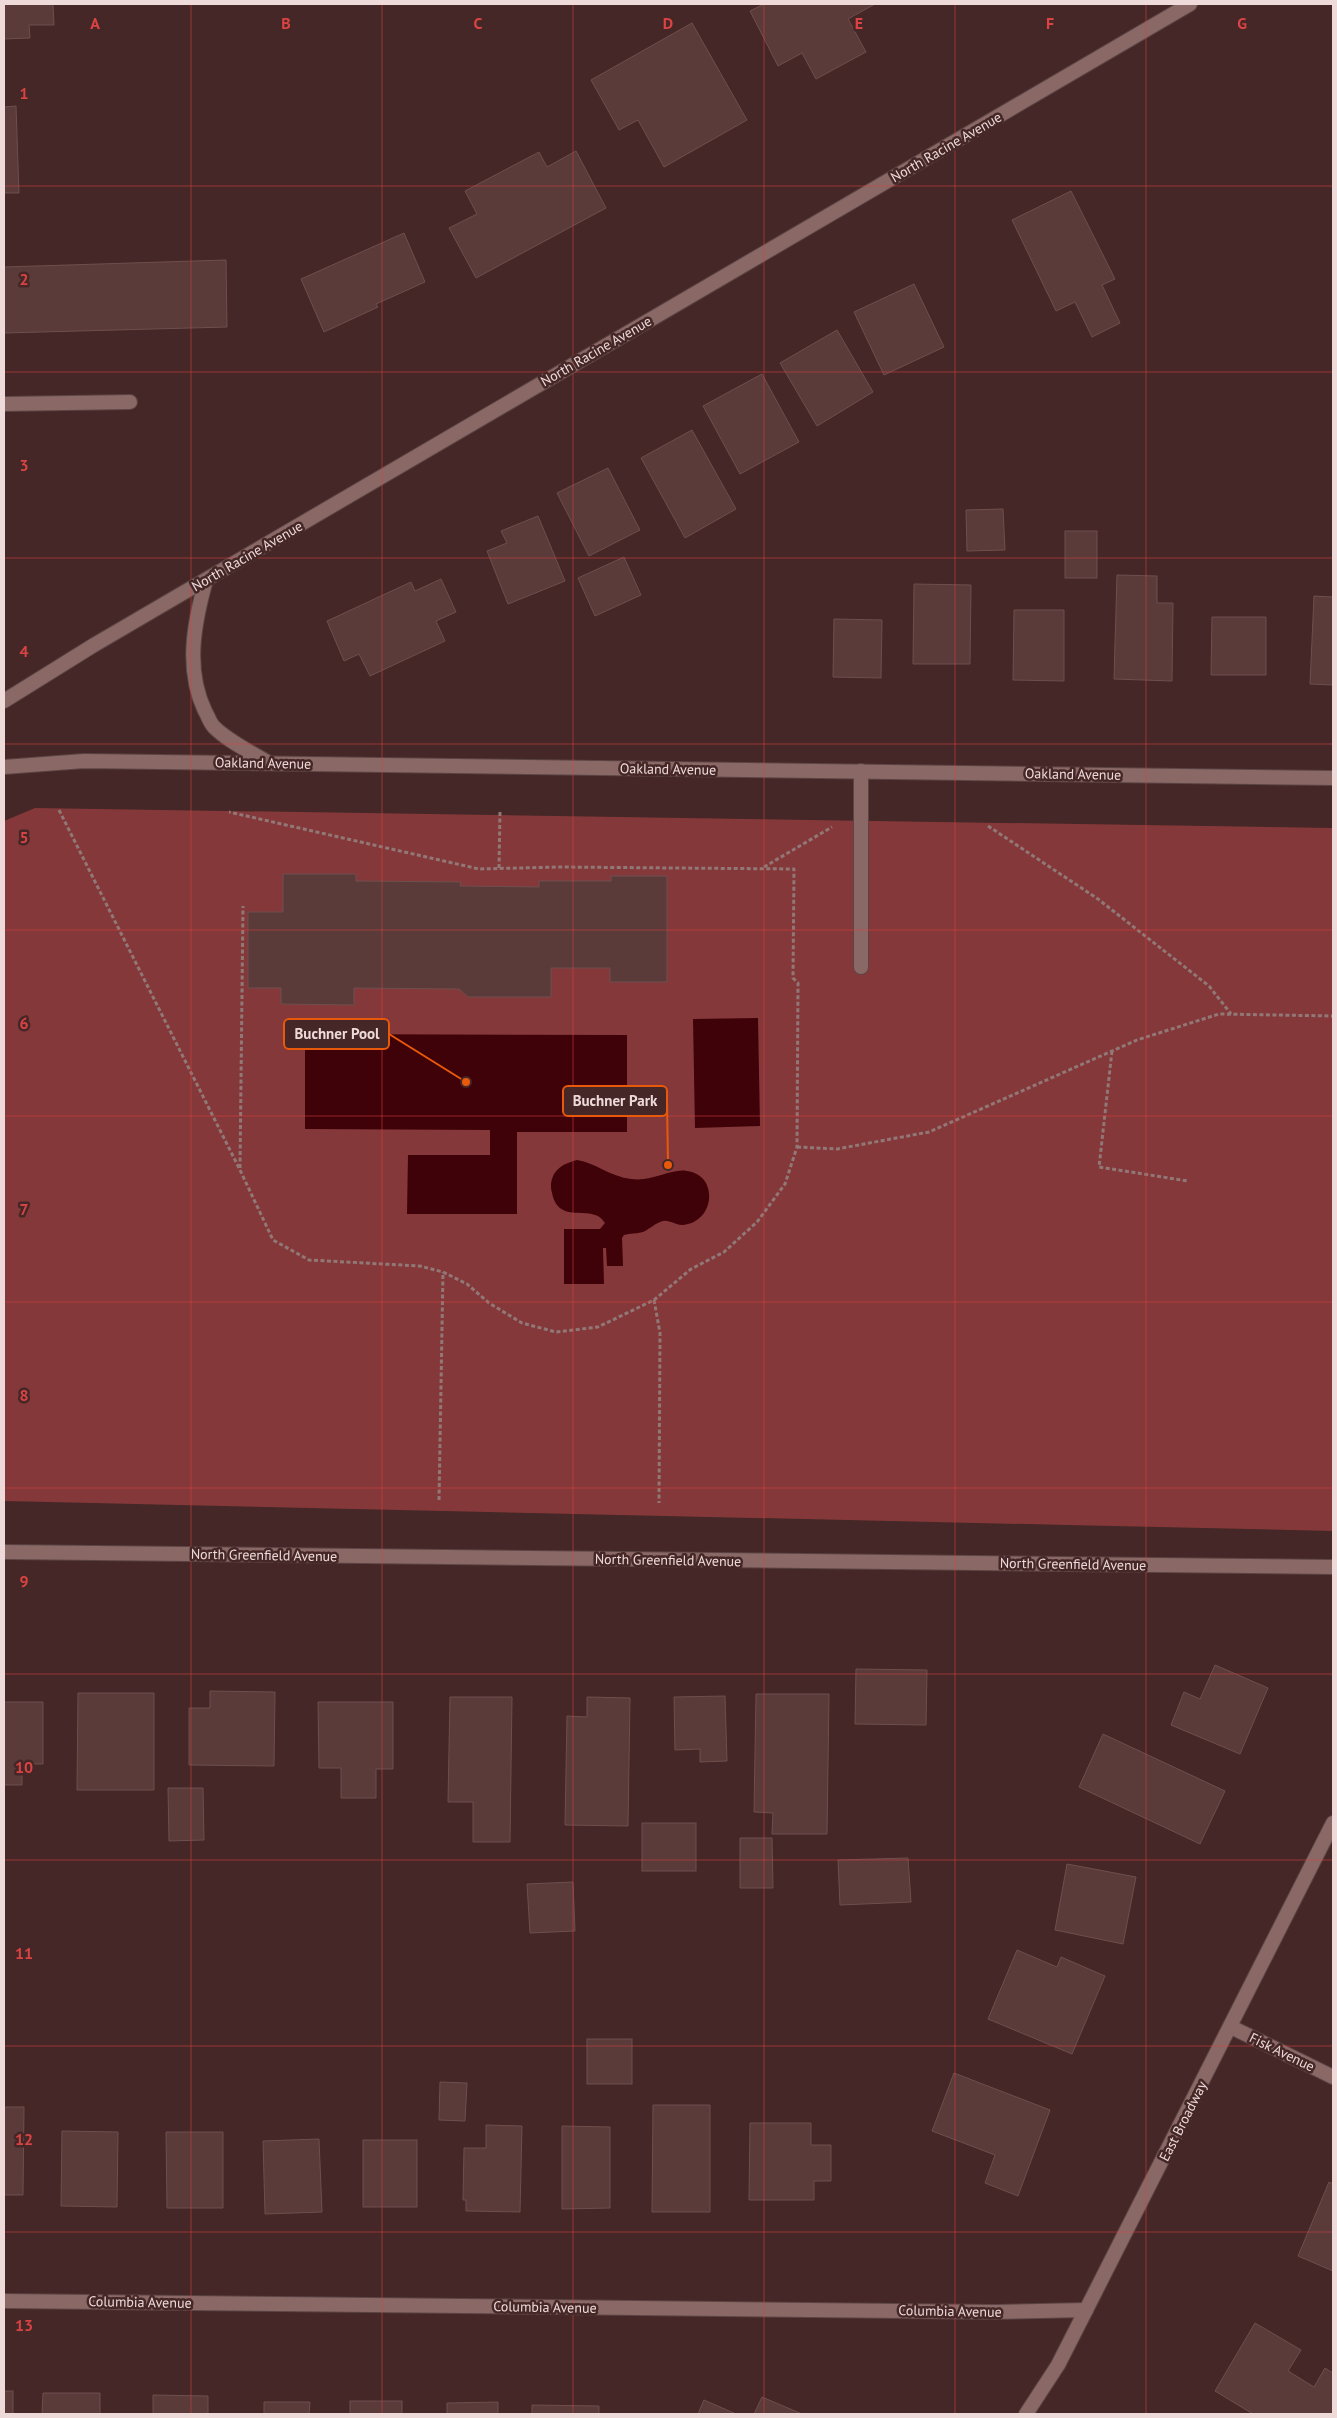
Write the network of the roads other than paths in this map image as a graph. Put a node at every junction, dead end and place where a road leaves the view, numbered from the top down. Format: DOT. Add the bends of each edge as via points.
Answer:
graph roads {
  1 [pos="1190,4"];
  2 [pos="130,402"];
  3 [pos="4,404"];
  4 [pos="206,580"];
  5 [pos="4,701"];
  6 [pos="269,763"];
  7 [pos="4,768"];
  8 [pos="861,771"];
  9 [pos="1333,778"];
  10 [pos="861,967"];
  11 [pos="4,1552"];
  12 [pos="1333,1567"];
  13 [pos="1333,1823"];
  14 [pos="1231,2027"];
  15 [pos="1333,2077"];
  16 [pos="4,2301"];
  17 [pos="1086,2310"];
  18 [pos="1026,2414"];
  1 -- 4 [label="street, North Racine Avenue"];
  2 -- 3 [label="street"];
  4 -- 5 [label="street, North Racine Avenue"];
  4 -- 6 [label="street" via="197,612 193,645 195,679 202,704 213,726"];
  6 -- 7 [label="street, Oakland Avenue" via="84,761"];
  6 -- 8 [label="street, Oakland Avenue"];
  8 -- 9 [label="street, Oakland Avenue"];
  8 -- 10 [label="street"];
  11 -- 12 [label="street, North Greenfield Avenue"];
  13 -- 14 [label="street, East Broadway"];
  14 -- 15 [label="street, Fisk Avenue"];
  14 -- 17 [label="street, East Broadway"];
  16 -- 17 [label="street, Columbia Avenue" via="995,2312"];
  17 -- 18 [label="street, East Broadway" via="1058,2365"];
}
